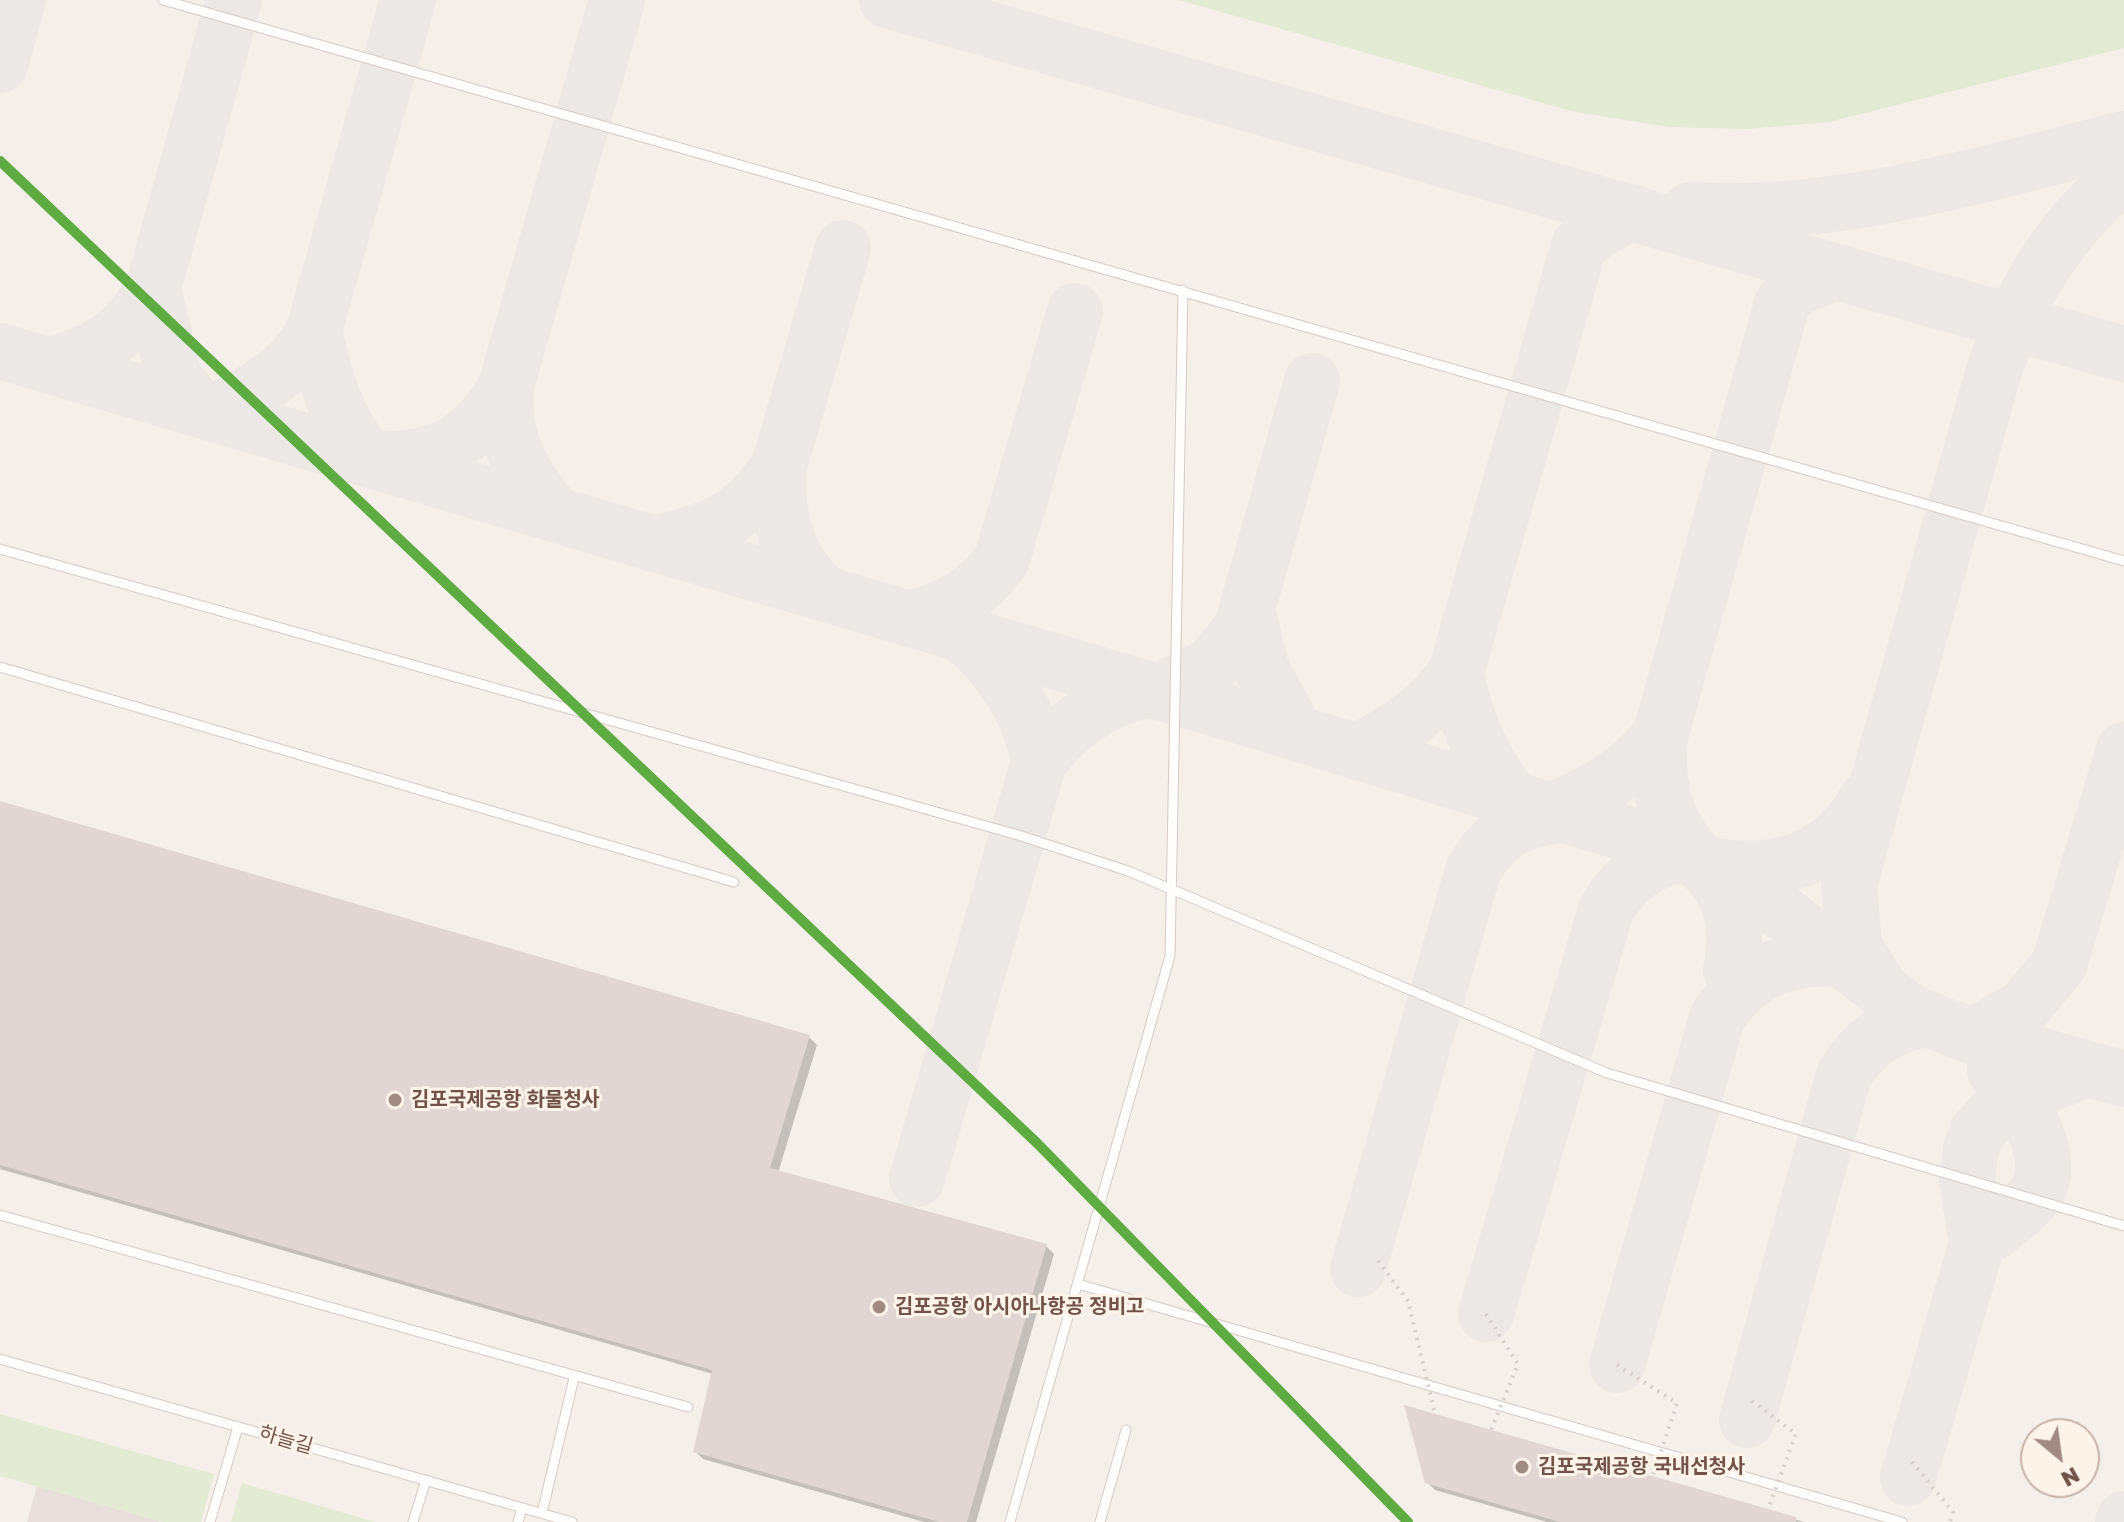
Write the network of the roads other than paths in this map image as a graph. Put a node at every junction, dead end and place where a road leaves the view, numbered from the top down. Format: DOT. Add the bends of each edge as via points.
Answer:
graph roads {
  1 [pos="163,0"];
  2 [pos="1183,290"];
  3 [pos="0,549"];
  4 [pos="2124,561"];
  5 [pos="0,667"];
  6 [pos="734,882"];
  7 [pos="1172,889"];
  8 [pos="0,1215"];
  9 [pos="2124,1226"];
  10 [pos="1078,1284"];
  11 [pos="0,1359"];
  12 [pos="574,1378"];
  13 [pos="688,1407"];
  14 [pos="238,1427"];
  15 [pos="1126,1430"];
  16 [pos="426,1480"];
  17 [pos="522,1508"];
  18 [pos="542,1513"];
  19 [pos="210,1522"];
  20 [pos="413,1522"];
  21 [pos="518,1522"];
  22 [pos="572,1522"];
  23 [pos="1010,1522"];
  24 [pos="1100,1522"];
  25 [pos="1902,1522"];
  1 -- 2 [label="lane"];
  2 -- 4 [label="lane"];
  2 -- 7 [label="lane"];
  3 -- 7 [label="lane" via="1018,835"];
  5 -- 6 [label="lane"];
  7 -- 9 [label="lane" via="1607,1073"];
  7 -- 10 [label="lane" via="1169,961"];
  8 -- 12 [label="lane"];
  10 -- 23 [label="lane"];
  10 -- 25 [label="lane"];
  11 -- 14 [label="lane, 하늘길"];
  12 -- 13 [label="lane"];
  12 -- 18 [label="lane"];
  14 -- 16 [label="lane, 하늘길"];
  14 -- 19 [label="lane"];
  15 -- 24 [label="lane"];
  16 -- 17 [label="lane, 하늘길"];
  16 -- 20 [label="lane"];
  17 -- 18 [label="lane, 하늘길"];
  17 -- 21 [label="lane"];
  18 -- 22 [label="lane, 하늘길"];
}
